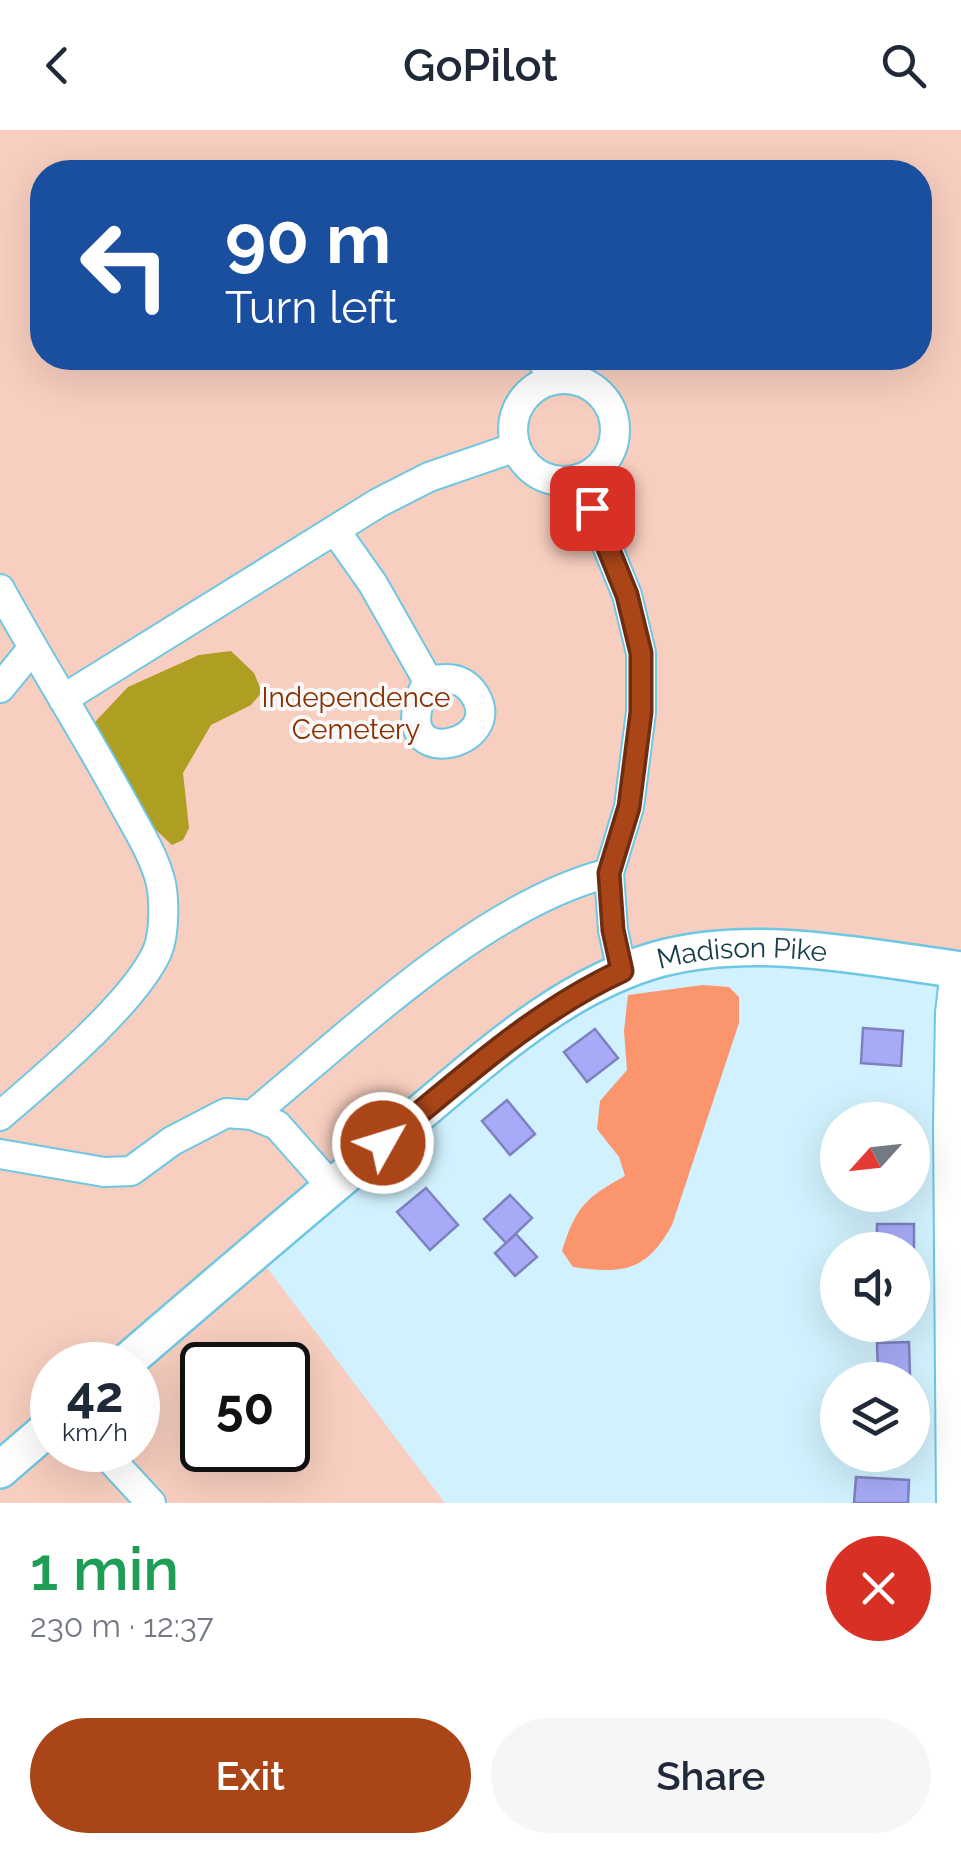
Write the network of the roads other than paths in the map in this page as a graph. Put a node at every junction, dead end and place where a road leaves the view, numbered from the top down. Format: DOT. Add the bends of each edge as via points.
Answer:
graph roads {
  1 [pos="546,370"];
  2 [pos="549,370"];
  3 [pos="516,446"];
  4 [pos="580,479"];
  5 [pos="335,530"];
  6 [pos="0,589"];
  7 [pos="32,649"];
  8 [pos="428,681"];
  9 [pos="0,688"];
  10 [pos="63,699"];
  11 [pos="609,873"];
  12 [pos="958,969"];
  13 [pos="622,971"];
  14 [pos="252,1115"];
  15 [pos="0,1116"];
  16 [pos="0,1154"];
  17 [pos="331,1186"];
  18 [pos="955,1288"];
  19 [pos="150,1342"];
  20 [pos="30,1445"];
  21 [pos="0,1470"];
  22 [pos="122,1472"];
  23 [pos="150,1503"];
  24 [pos="951,1503"];
  1 -- 3 [label="street" via="514,417"];
  2 -- 4 [label="street" via="595,390 612,414 614,442 606,459"];
  3 -- 4 [label="street" via="530,470 544,478"];
  3 -- 5 [label="street" via="428,477"];
  4 -- 11 [label="street" via="627,595 641,653 629,807"];
  5 -- 8 [label="street"];
  5 -- 10 [label="street"];
  6 -- 7 [label="street"];
  7 -- 9 [label="street"];
  7 -- 10 [label="street"];
  10 -- 15 [label="street" via="161,879 160,947 142,982"];
  11 -- 13 [label="street"];
  11 -- 14 [label="street" via="574,881 509,914 425,973"];
  12 -- 13 [label="main road, Madison Pike" via="730,948"];
  12 -- 18 [label="street" via="950,1014 948,1124"];
  13 -- 17 [label="main road, Madison Pike" via="501,1046"];
  14 -- 16 [label="street" via="226,1113 132,1171"];
  14 -- 17 [label="street" via="276,1126"];
  17 -- 19 [label="main road, Madison Pike"];
  18 -- 24 [label="street"];
  20 -- 21 [label="main road"];
  22 -- 23 [label="street"];
}
